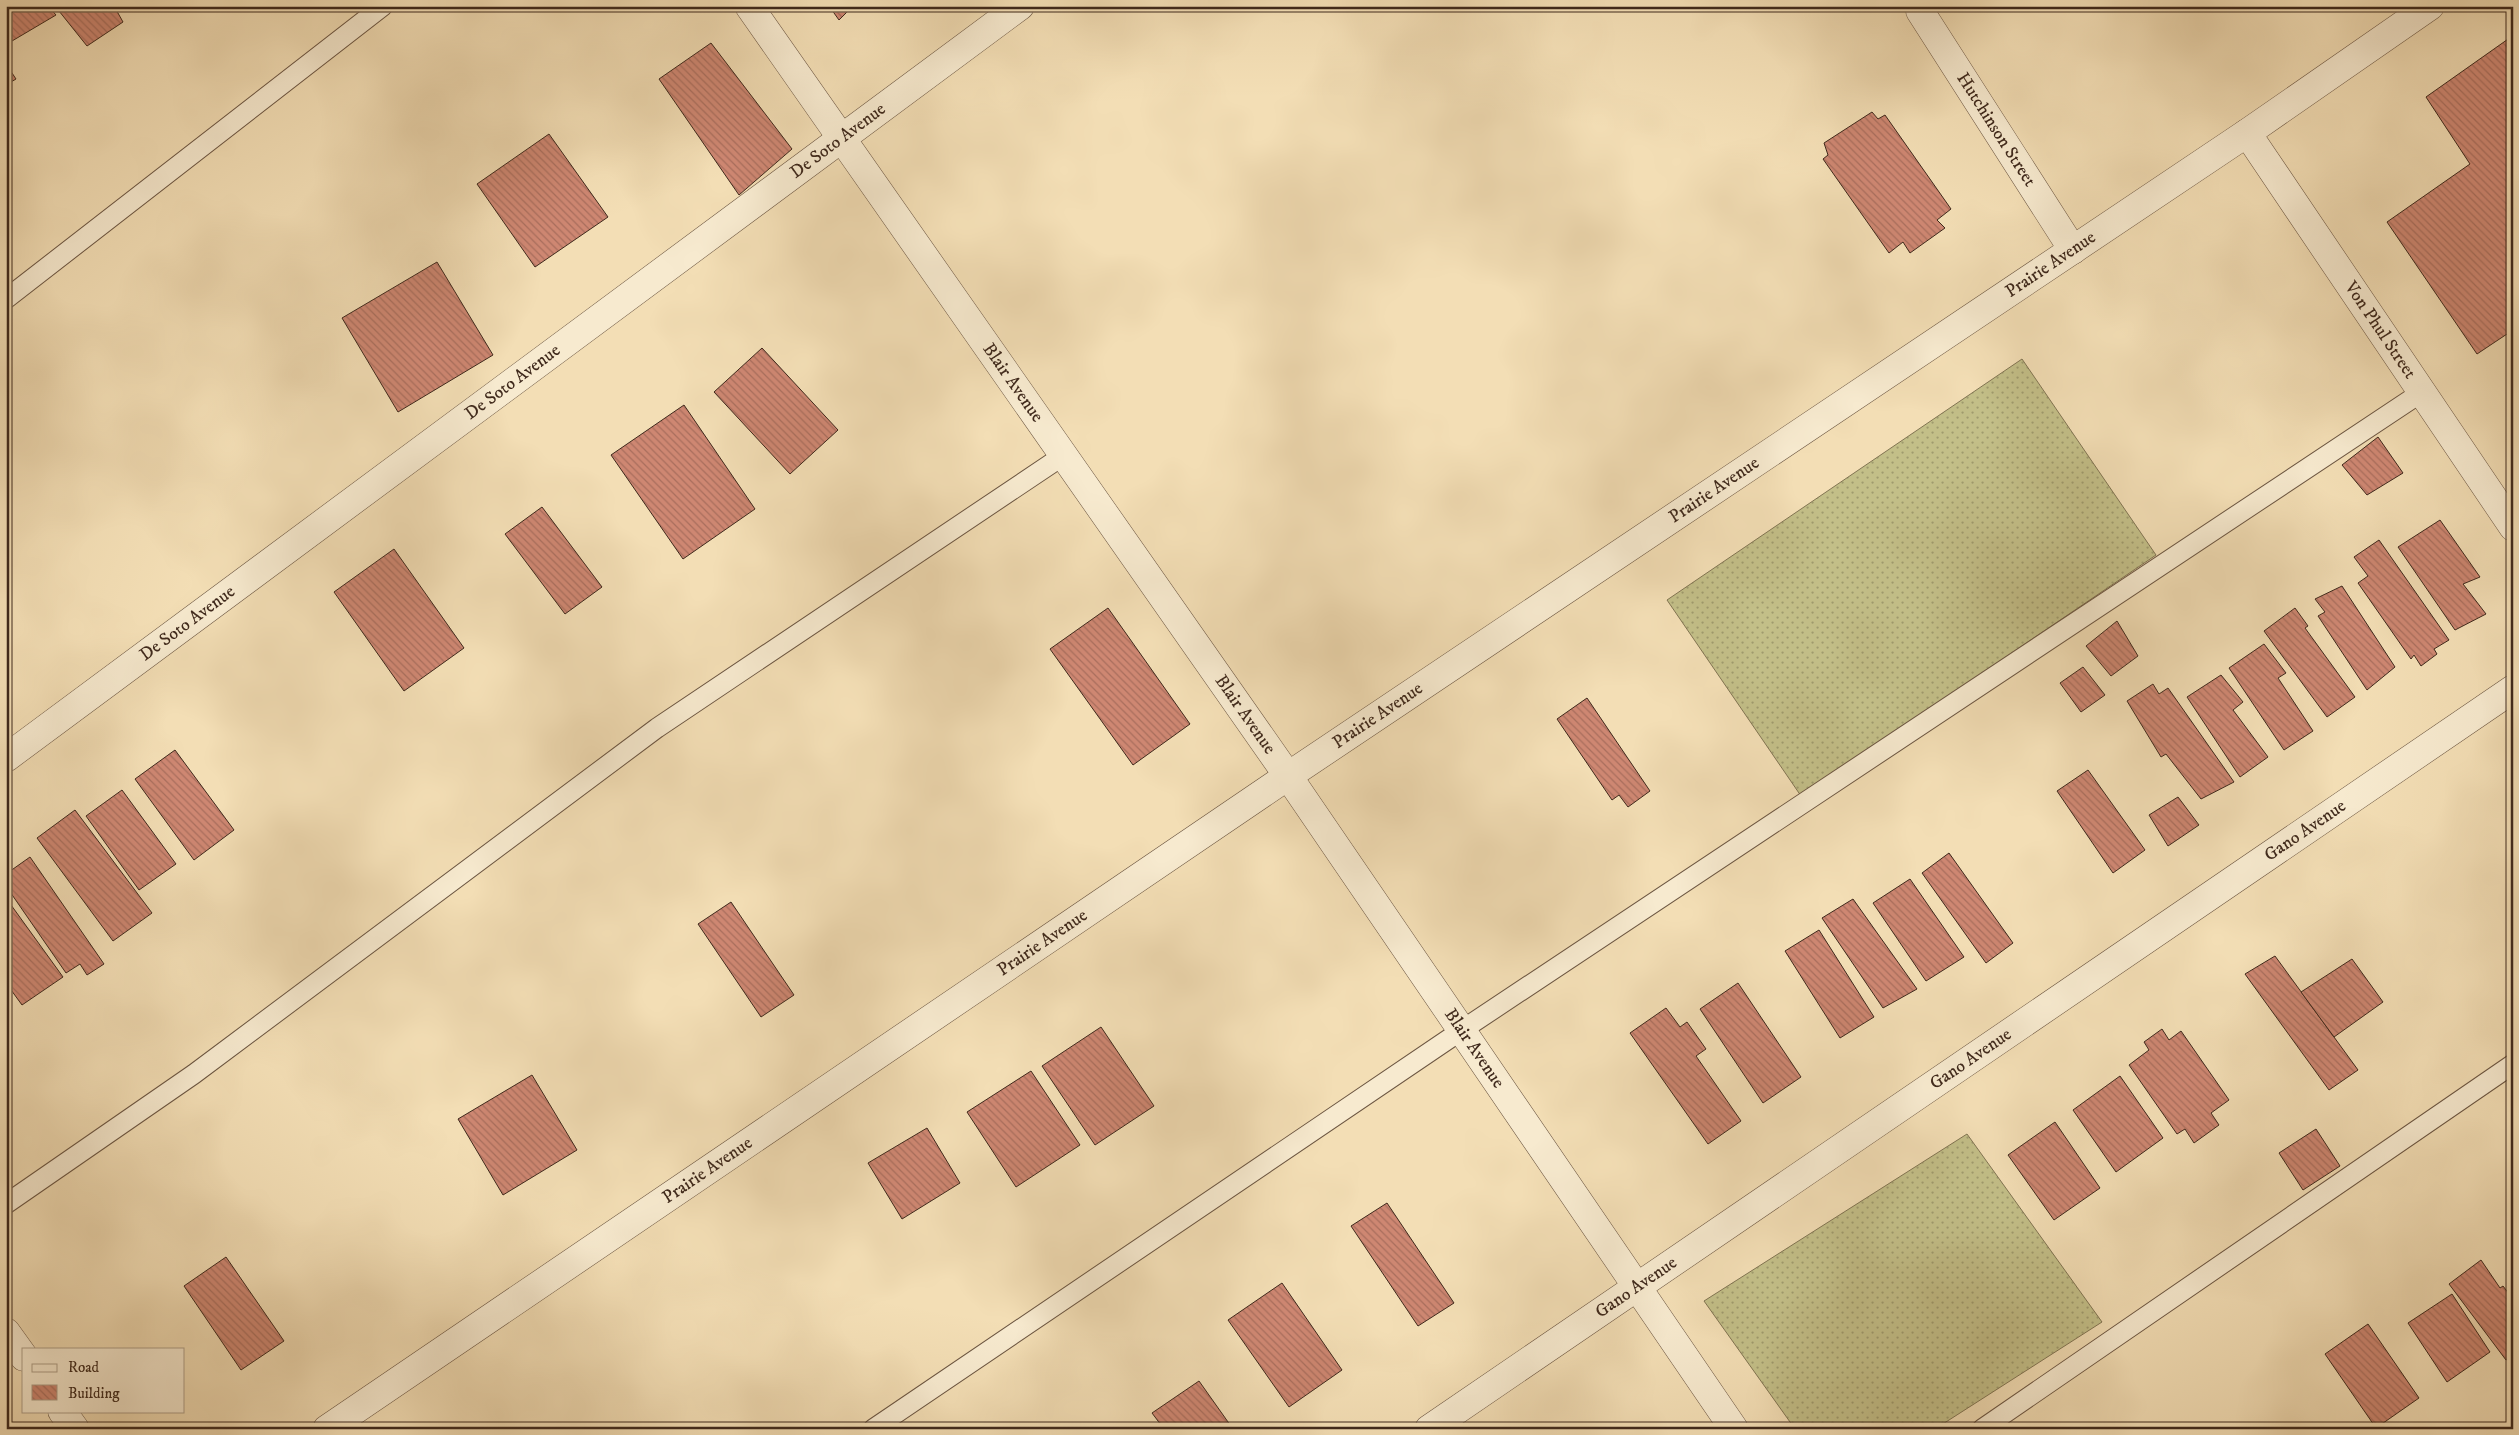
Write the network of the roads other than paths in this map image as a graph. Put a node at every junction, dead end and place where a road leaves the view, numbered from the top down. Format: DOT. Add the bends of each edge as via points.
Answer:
graph roads {
  1 [pos="383,6"];
  2 [pos="749,6"];
  3 [pos="1020,6"];
  4 [pos="2430,6"];
  5 [pos="1920,12"];
  6 [pos="2247,133"];
  7 [pos="843,139"];
  8 [pos="2073,250"];
  9 [pos="6,299"];
  10 [pos="2422,392"];
  11 [pos="1064,455"];
  12 [pos="2513,528"];
  13 [pos="2513,689"];
  14 [pos="6,758"];
  15 [pos="1288,776"];
  16 [pos="1462,1030"];
  17 [pos="2513,1064"];
  18 [pos="6,1204"];
  19 [pos="1637,1286"];
  20 [pos="6,1332"];
  21 [pos="22,1354"];
  22 [pos="63,1412"];
  23 [pos="75,1429"];
  24 [pos="327,1429"];
  25 [pos="873,1429"];
  26 [pos="1428,1429"];
  27 [pos="1734,1429"];
  28 [pos="1982,1429"];
  1 -- 9 [label="lane"];
  2 -- 7 [label="street, Blair Avenue"];
  3 -- 7 [label="street, De Soto Avenue"];
  4 -- 6 [label="street, Prairie Avenue"];
  5 -- 8 [label="street, Hutchinson Street"];
  6 -- 8 [label="street, Prairie Avenue"];
  6 -- 10 [label="street, Von Phul Street"];
  7 -- 11 [label="street, Blair Avenue"];
  7 -- 14 [label="street, De Soto Avenue"];
  8 -- 15 [label="street, Prairie Avenue"];
  10 -- 12 [label="street, Von Phul Street"];
  10 -- 16 [label="lane"];
  11 -- 15 [label="street, Blair Avenue"];
  11 -- 18 [label="lane" via="656,728 194,1074"];
  13 -- 19 [label="street, Gano Avenue"];
  15 -- 16 [label="street, Blair Avenue"];
  15 -- 24 [label="street, Prairie Avenue"];
  16 -- 19 [label="street, Blair Avenue"];
  16 -- 25 [label="lane"];
  17 -- 28 [label="lane"];
  19 -- 26 [label="street, Gano Avenue"];
  19 -- 27 [label="street, Blair Avenue"];
  20 -- 21 [label="street"];
  22 -- 23 [label="street"];
}
